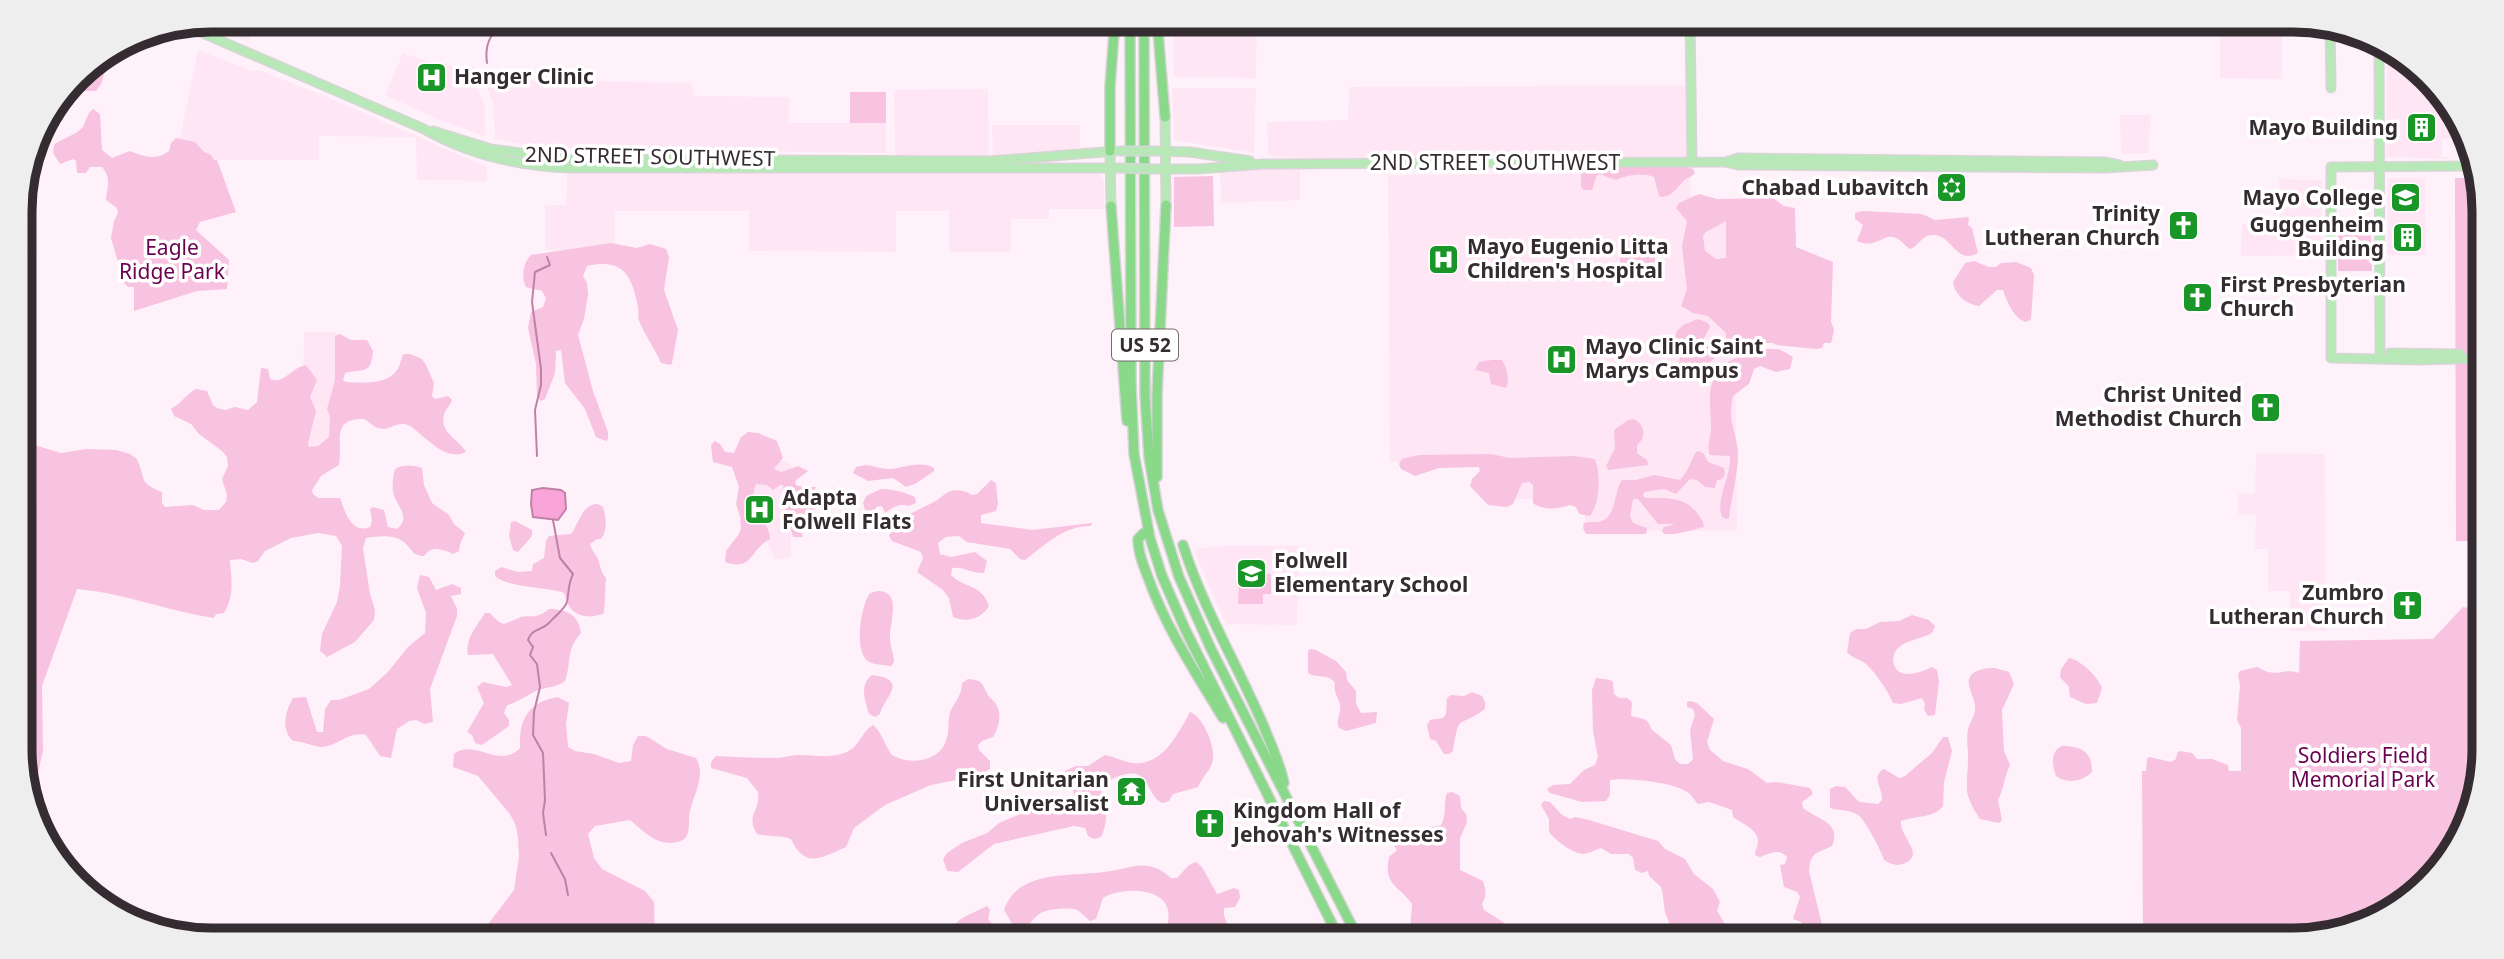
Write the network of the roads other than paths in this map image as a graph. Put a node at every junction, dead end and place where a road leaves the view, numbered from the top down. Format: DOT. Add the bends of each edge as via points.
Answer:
graph roads {
  1 [pos="200,32"];
  2 [pos="1114,32"];
  3 [pos="1129,32"];
  4 [pos="1144,32"];
  5 [pos="1158,32"];
  6 [pos="1690,32"];
  7 [pos="2330,36"];
  8 [pos="2379,54"];
  9 [pos="2331,88"];
  10 [pos="1165,117"];
  11 [pos="1115,151"];
  12 [pos="1166,151"];
  13 [pos="491,153"];
  14 [pos="1692,162"];
  15 [pos="1264,164"];
  16 [pos="2153,165"];
  17 [pos="2380,166"];
  18 [pos="2466,166"];
  19 [pos="1115,168"];
  20 [pos="1166,169"];
  21 [pos="1166,205"];
  22 [pos="1111,206"];
  23 [pos="2380,356"];
  24 [pos="2472,357"];
  25 [pos="1137,477"];
  26 [pos="1158,510"];
  27 [pos="1144,533"];
  28 [pos="1183,545"];
  29 [pos="1253,767"];
  30 [pos="1288,798"];
  31 [pos="1334,927"];
  32 [pos="1353,927"];
  1 -- 13 [label="main road, 2ND STREET SOUTHWEST" via="424,129"];
  2 -- 11 [label="highway" via="1110,87"];
  3 -- 25 [label="highway, US 52" via="1131,407"];
  4 -- 26 [label="highway, US 52" via="1145,395"];
  5 -- 10 [label="highway"];
  6 -- 14 [label="main road"];
  7 -- 9 [label="main road"];
  8 -- 17 [label="main road"];
  10 -- 12 [label="main road"];
  11 -- 12 [label="main road, 2ND STREET SOUTHWEST, bridge"];
  11 -- 13 [label="main road, 2ND STREET SOUTHWEST" via="996,160 886,161 572,159"];
  11 -- 19 [label="main road"];
  12 -- 15 [label="main road, 2ND STREET SOUTHWEST"];
  12 -- 20 [label="main road"];
  13 -- 19 [label="main road, 2ND STREET SOUTHWEST" via="570,168"];
  14 -- 15 [label="main road, 2ND STREET SOUTHWEST"];
  14 -- 16 [label="main road, 2ND STREET SOUTHWEST" via="1827,159"];
  15 -- 20 [label="main road, 2ND STREET SOUTHWEST"];
  17 -- 18 [label="main road"];
  17 -- 23 [label="main road"];
  17 -- 23 [label="main road" via="2331,167 2331,356"];
  19 -- 20 [label="main road, 2ND STREET SOUTHWEST, bridge"];
  19 -- 22 [label="main road"];
  20 -- 21 [label="main road"];
  21 -- 26 [label="highway" via="1157,394"];
  22 -- 25 [label="highway" via="1125,406"];
  23 -- 24 [label="main road" via="2420,360"];
  25 -- 29 [label="highway, US 52" via="1150,538 1170,596"];
  26 -- 30 [label="highway, US 52" via="1194,615"];
  27 -- 29 [label="highway" via="1138,539 1139,550 1164,618"];
  28 -- 30 [label="highway" via="1281,769"];
  29 -- 31 [label="highway, US 52"];
  30 -- 32 [label="highway, US 52"];
}
